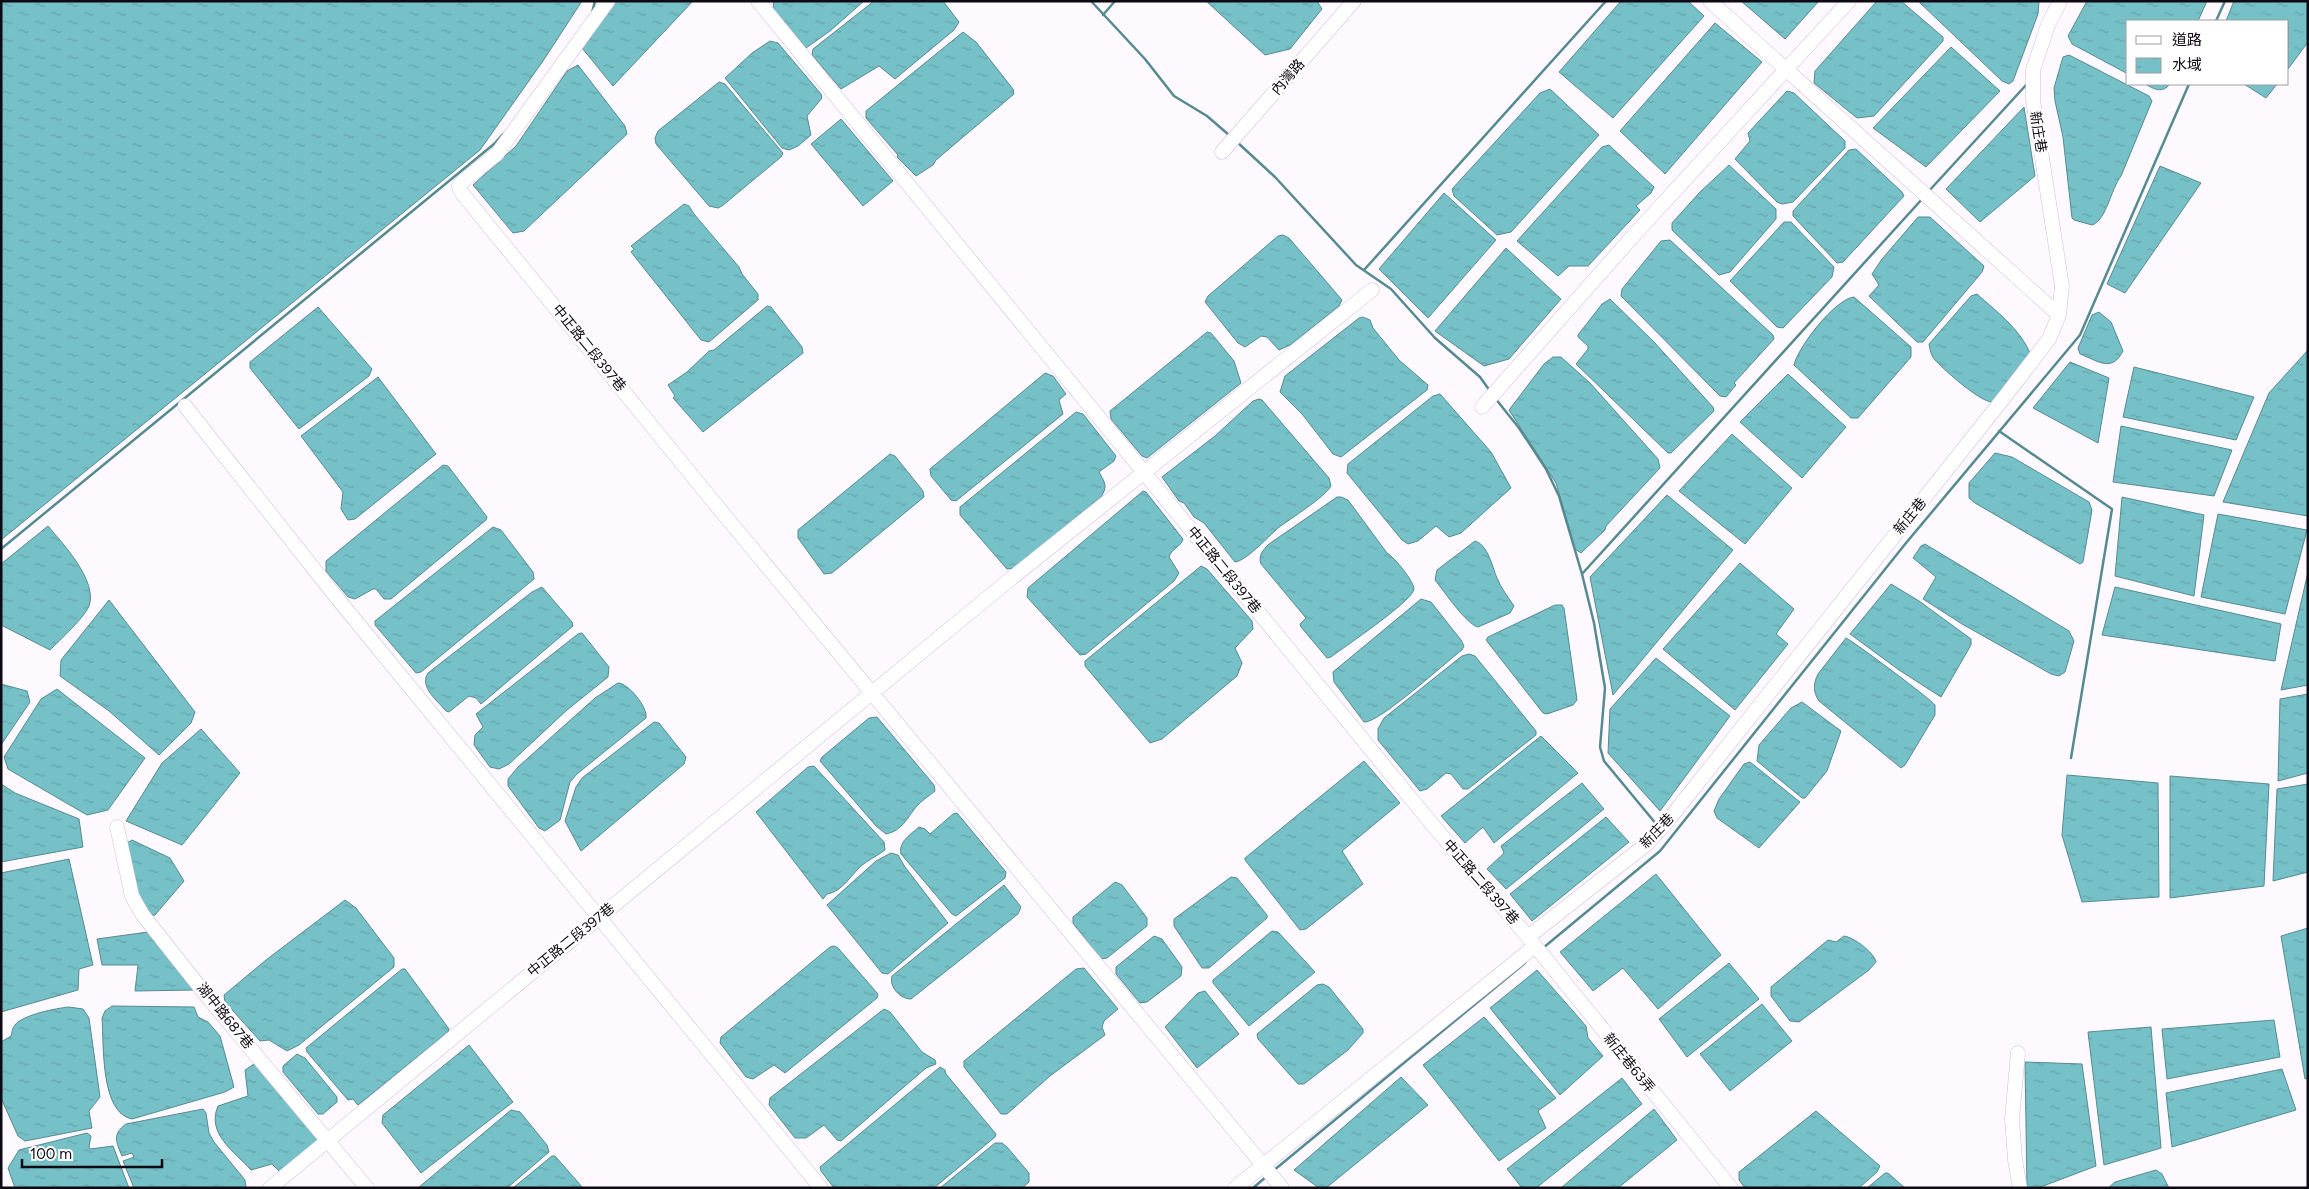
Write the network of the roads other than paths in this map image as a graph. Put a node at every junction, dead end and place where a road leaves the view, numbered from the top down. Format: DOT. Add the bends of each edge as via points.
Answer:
graph roads {
  1 [pos="608,1"];
  2 [pos="758,1"];
  3 [pos="1354,1"];
  4 [pos="1710,1"];
  5 [pos="1850,1"];
  6 [pos="2060,1"];
  7 [pos="1787,70"];
  8 [pos="1222,152"];
  9 [pos="1372,290"];
  10 [pos="2058,315"];
  11 [pos="185,406"];
  12 [pos="1482,407"];
  13 [pos="1144,472"];
  14 [pos="872,694"];
  15 [pos="117,827"];
  16 [pos="598,918"];
  17 [pos="1532,941"];
  18 [pos="2018,1053"];
  19 [pos="328,1140"];
  20 [pos="1263,1164"];
  21 [pos="270,1188"];
  22 [pos="367,1188"];
  23 [pos="821,1188"];
  24 [pos="1235,1188"];
  25 [pos="1282,1188"];
  26 [pos="1731,1188"];
  27 [pos="2020,1188"];
  1 -- 14 [label="street, 中正路二段397巷" via="497,154 459,186"];
  2 -- 13 [label="street"];
  3 -- 8 [label="street, 內灣路"];
  4 -- 7 [label="street"];
  5 -- 7 [label="street"];
  6 -- 10 [label="street, 新庄巷" via="2033,70 2033,100 2062,286"];
  7 -- 10 [label="street"];
  7 -- 12 [label="street" via="1634,235"];
  9 -- 13 [label="street"];
  10 -- 17 [label="street, 新庄巷" via="2049,339 2003,399 1666,824"];
  11 -- 16 [label="street"];
  13 -- 14 [label="street, 中正路二段397巷"];
  13 -- 17 [label="street, 中正路二段397巷" via="1431,823"];
  14 -- 16 [label="street, 中正路二段397巷"];
  14 -- 20 [label="street, 中正路二段397巷"];
  15 -- 19 [label="street, 湖中路687巷" via="132,896 142,914"];
  16 -- 19 [label="street, 中正路二段397巷"];
  16 -- 23 [label="street"];
  17 -- 20 [label="street, 新庄巷"];
  17 -- 26 [label="street, 新庄巷63弄"];
  18 -- 27 [label="street" via="2012,1119"];
  19 -- 21 [label="street, 中正路二段397巷"];
  19 -- 22 [label="street, 湖中路687巷"];
  20 -- 24 [label="street, 新庄巷"];
  20 -- 25 [label="street, 中正路二段397巷"];
}
